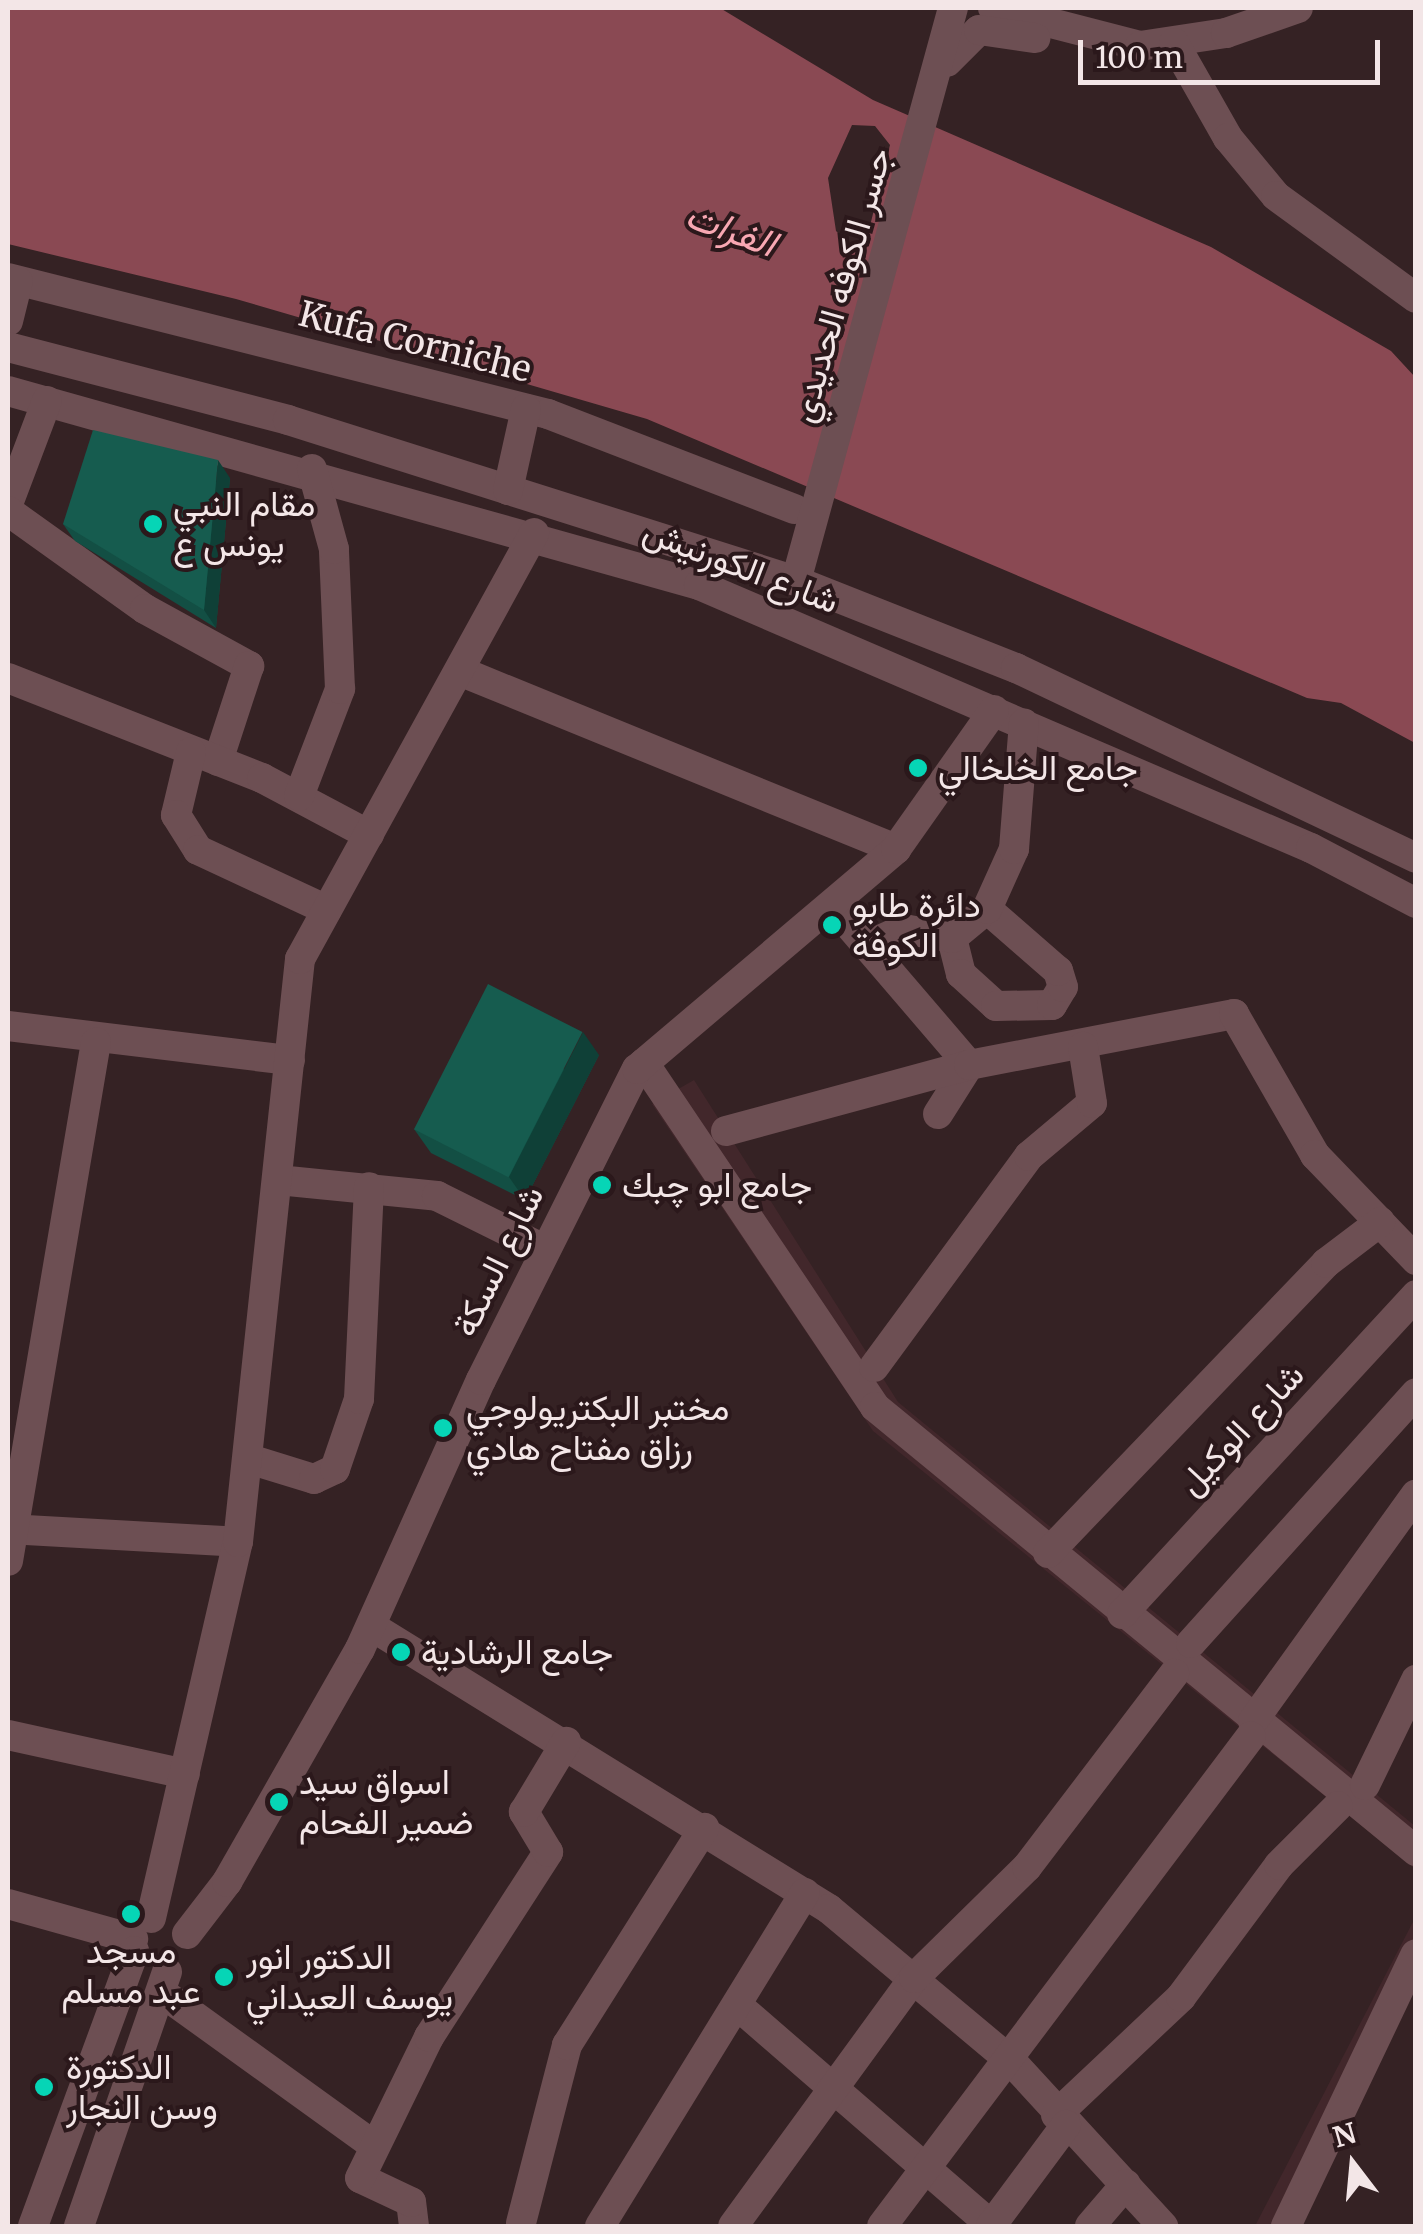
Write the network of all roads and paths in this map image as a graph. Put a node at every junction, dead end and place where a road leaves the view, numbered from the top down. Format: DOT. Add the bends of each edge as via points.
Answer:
graph roads {
  1 [pos="953,8"];
  2 [pos="994,8"];
  3 [pos="1298,8"];
  4 [pos="1174,43"];
  5 [pos="1114,44"];
  6 [pos="938,78"];
  7 [pos="13,280"];
  8 [pos="1416,298"];
  9 [pos="8,321"];
  10 [pos="8,347"];
  11 [pos="8,391"];
  12 [pos="47,400"];
  13 [pos="526,409"];
  14 [pos="312,469"];
  15 [pos="508,490"];
  16 [pos="8,508"];
  17 [pos="806,508"];
  18 [pos="534,534"];
  19 [pos="796,581"];
  20 [pos="462,672"];
  21 [pos="8,678"];
  22 [pos="994,710"];
  23 [pos="1024,722"];
  24 [pos="1153,734"];
  25 [pos="1194,753"];
  26 [pos="205,757"];
  27 [pos="1131,771"];
  28 [pos="1177,792"];
  29 [pos="300,796"];
  30 [pos="369,835"];
  31 [pos="896,849"];
  32 [pos="1416,858"];
  33 [pos="1416,903"];
  34 [pos="832,905"];
  35 [pos="987,909"];
  36 [pos="327,910"];
  37 [pos="952,938"];
  38 [pos="867,946"];
  39 [pos="8,1026"];
  40 [pos="96,1042"];
  41 [pos="1083,1047"];
  42 [pos="290,1060"];
  43 [pos="644,1062"];
  44 [pos="968,1065"];
  45 [pos="938,1114"];
  46 [pos="726,1131"];
  47 [pos="278,1180"];
  48 [pos="369,1187"];
  49 [pos="1380,1222"];
  50 [pos="544,1250"];
  51 [pos="1416,1260"];
  52 [pos="1416,1295"];
  53 [pos="874,1367"];
  54 [pos="1416,1393"];
  55 [pos="249,1459"];
  56 [pos="1416,1494"];
  57 [pos="10,1529"];
  58 [pos="238,1542"];
  59 [pos="1048,1553"];
  60 [pos="8,1561"];
  61 [pos="1122,1614"];
  62 [pos="370,1626"];
  63 [pos="1191,1642"];
  64 [pos="1174,1674"];
  65 [pos="1416,1680"];
  66 [pos="1252,1729"];
  67 [pos="8,1735"];
  68 [pos="566,1742"];
  69 [pos="184,1774"];
  70 [pos="1365,1785"];
  71 [pos="1338,1806"];
  72 [pos="704,1828"];
  73 [pos="1416,1851"];
  74 [pos="805,1893"];
  75 [pos="8,1904"];
  76 [pos="187,1934"];
  77 [pos="139,1936"];
  78 [pos="1416,1954"];
  79 [pos="914,1978"];
  80 [pos="164,1982"];
  81 [pos="736,2004"];
  82 [pos="1013,2063"];
  83 [pos="832,2088"];
  84 [pos="1061,2120"];
  85 [pos="373,2145"];
  86 [pos="925,2168"];
  87 [pos="1126,2184"];
  88 [pos="521,2223"];
  89 [pos="33,2226"];
  90 [pos="78,2226"];
  91 [pos="414,2226"];
  92 [pos="600,2226"];
  93 [pos="733,2226"];
  94 [pos="882,2226"];
  95 [pos="991,2226"];
  96 [pos="1090,2226"];
  97 [pos="1163,2226"];
  98 [pos="1286,2226"];
  1 -- 6 [label="street, جسر الکوفه الحديدي"];
  2 -- 5 [label="street"];
  3 -- 4 [label="street"];
  4 -- 5 [label="street"];
  4 -- 8 [label="street" via="1228,138 1276,196"];
  5 -- 6 [label="street" via="1087,50 979,30 958,44"];
  6 -- 17 [label="street, جسر الکوفه الحديدي"];
  7 -- 9 [label="street"];
  7 -- 13 [label="street, Kufa Corniche"];
  10 -- 15 [label="street, شارع الكورنيش"];
  11 -- 12 [label="street, شارع الكورنيش"];
  12 -- 14 [label="street, شارع الكورنيش"];
  12 -- 16 [label="street"];
  13 -- 15 [label="street"];
  13 -- 17 [label="street, Kufa Corniche"];
  14 -- 18 [label="street, شارع الكورنيش"];
  14 -- 29 [label="street" via="334,549 340,689"];
  15 -- 19 [label="street, شارع الكورنيش"];
  16 -- 26 [label="street" via="145,609 249,666"];
  17 -- 19 [label="street, جسر الکوفه الحديدي"];
  18 -- 20 [label="street"];
  18 -- 22 [label="street, شارع الكورنيش" via="698,584"];
  19 -- 24 [label="street, شارع الكورنيش"];
  20 -- 30 [label="street"];
  20 -- 31 [label="street"];
  21 -- 26 [label="street"];
  22 -- 23 [label="street, شارع الكورنيش"];
  22 -- 31 [label="street, شارع السكة"];
  23 -- 27 [label="street, شارع الكورنيش"];
  23 -- 35 [label="street" via="1014,849"];
  24 -- 25 [label="street, شارع الكورنيش"];
  24 -- 27 [label="street" via="1150,756"];
  25 -- 28 [label="street" via="1180,767"];
  25 -- 32 [label="street, شارع الكورنيش"];
  26 -- 29 [label="street"];
  26 -- 36 [label="street" via="176,816 198,850"];
  27 -- 28 [label="street, شارع الكورنيش"];
  28 -- 33 [label="street, شارع الكورنيش"];
  29 -- 30 [label="street"];
  30 -- 36 [label="street"];
  31 -- 34 [label="street, شارع السكة"];
  34 -- 38 [label="street"];
  34 -- 43 [label="street, شارع السكة"];
  35 -- 37 [label="street"];
  35 -- 37 [label="street" via="1058,972 1064,987 1052,1004 996,1006 961,974"];
  36 -- 42 [label="street" via="300,959"];
  37 -- 38 [label="street" via="904,929"];
  38 -- 44 [label="street"];
  39 -- 40 [label="street"];
  40 -- 42 [label="street"];
  40 -- 57 [label="street"];
  41 -- 44 [label="street"];
  41 -- 49 [label="street" via="1213,1011 1234,1014 1315,1154"];
  41 -- 53 [label="street" via="1092,1103 1029,1156"];
  42 -- 47 [label="street"];
  43 -- 50 [label="street, شارع السكة"];
  43 -- 59 [label="street" via="875,1407"];
  44 -- 45 [label="street"];
  44 -- 46 [label="street"];
  47 -- 48 [label="street"];
  47 -- 55 [label="street"];
  48 -- 50 [label="street" via="437,1196"];
  48 -- 55 [label="street" via="359,1399 334,1469 314,1479"];
  49 -- 51 [label="street"];
  49 -- 59 [label="street" via="1326,1263"];
  50 -- 62 [label="street, شارع السكة"];
  52 -- 61 [label="street, شارع الوكيل"];
  54 -- 63 [label="street"];
  55 -- 58 [label="street"];
  56 -- 66 [label="street"];
  57 -- 58 [label="street"];
  57 -- 60 [label="street"];
  58 -- 69 [label="street"];
  59 -- 61 [label="street"];
  61 -- 66 [label="street"];
  62 -- 68 [label="street"];
  62 -- 76 [label="street, شارع السكة" via="228,1882"];
  64 -- 79 [label="street" via="1027,1867"];
  65 -- 70 [label="street"];
  66 -- 73 [label="street"];
  66 -- 82 [label="street"];
  67 -- 69 [label="street"];
  68 -- 72 [label="street"];
  68 -- 85 [label="street" via="524,1812 548,1852"];
  69 -- 77 [label="street"];
  71 -- 84 [label="street" via="1280,1865 1181,1997"];
  72 -- 74 [label="street"];
  72 -- 88 [label="street" via="567,2045"];
  74 -- 79 [label="street"];
  74 -- 81 [label="street"];
  75 -- 77 [label="street"];
  76 -- 77 [label="street" via="176,1921"];
  76 -- 80 [label="street, شارع السكة" via="183,1962"];
  77 -- 80 [label="street" via="150,1970"];
  77 -- 89 [label="street"];
  78 -- 98 [label="street"];
  79 -- 82 [label="street"];
  79 -- 83 [label="street"];
  80 -- 85 [label="street"];
  80 -- 90 [label="street"];
  81 -- 83 [label="street"];
  81 -- 92 [label="street"];
  82 -- 84 [label="street"];
  82 -- 86 [label="street"];
  83 -- 86 [label="street"];
  83 -- 93 [label="street"];
  84 -- 87 [label="street"];
  84 -- 95 [label="street"];
  85 -- 91 [label="street" via="360,2178 411,2202"];
  86 -- 94 [label="street"];
  86 -- 95 [label="street"];
  87 -- 96 [label="street"];
  87 -- 97 [label="street"];
}
